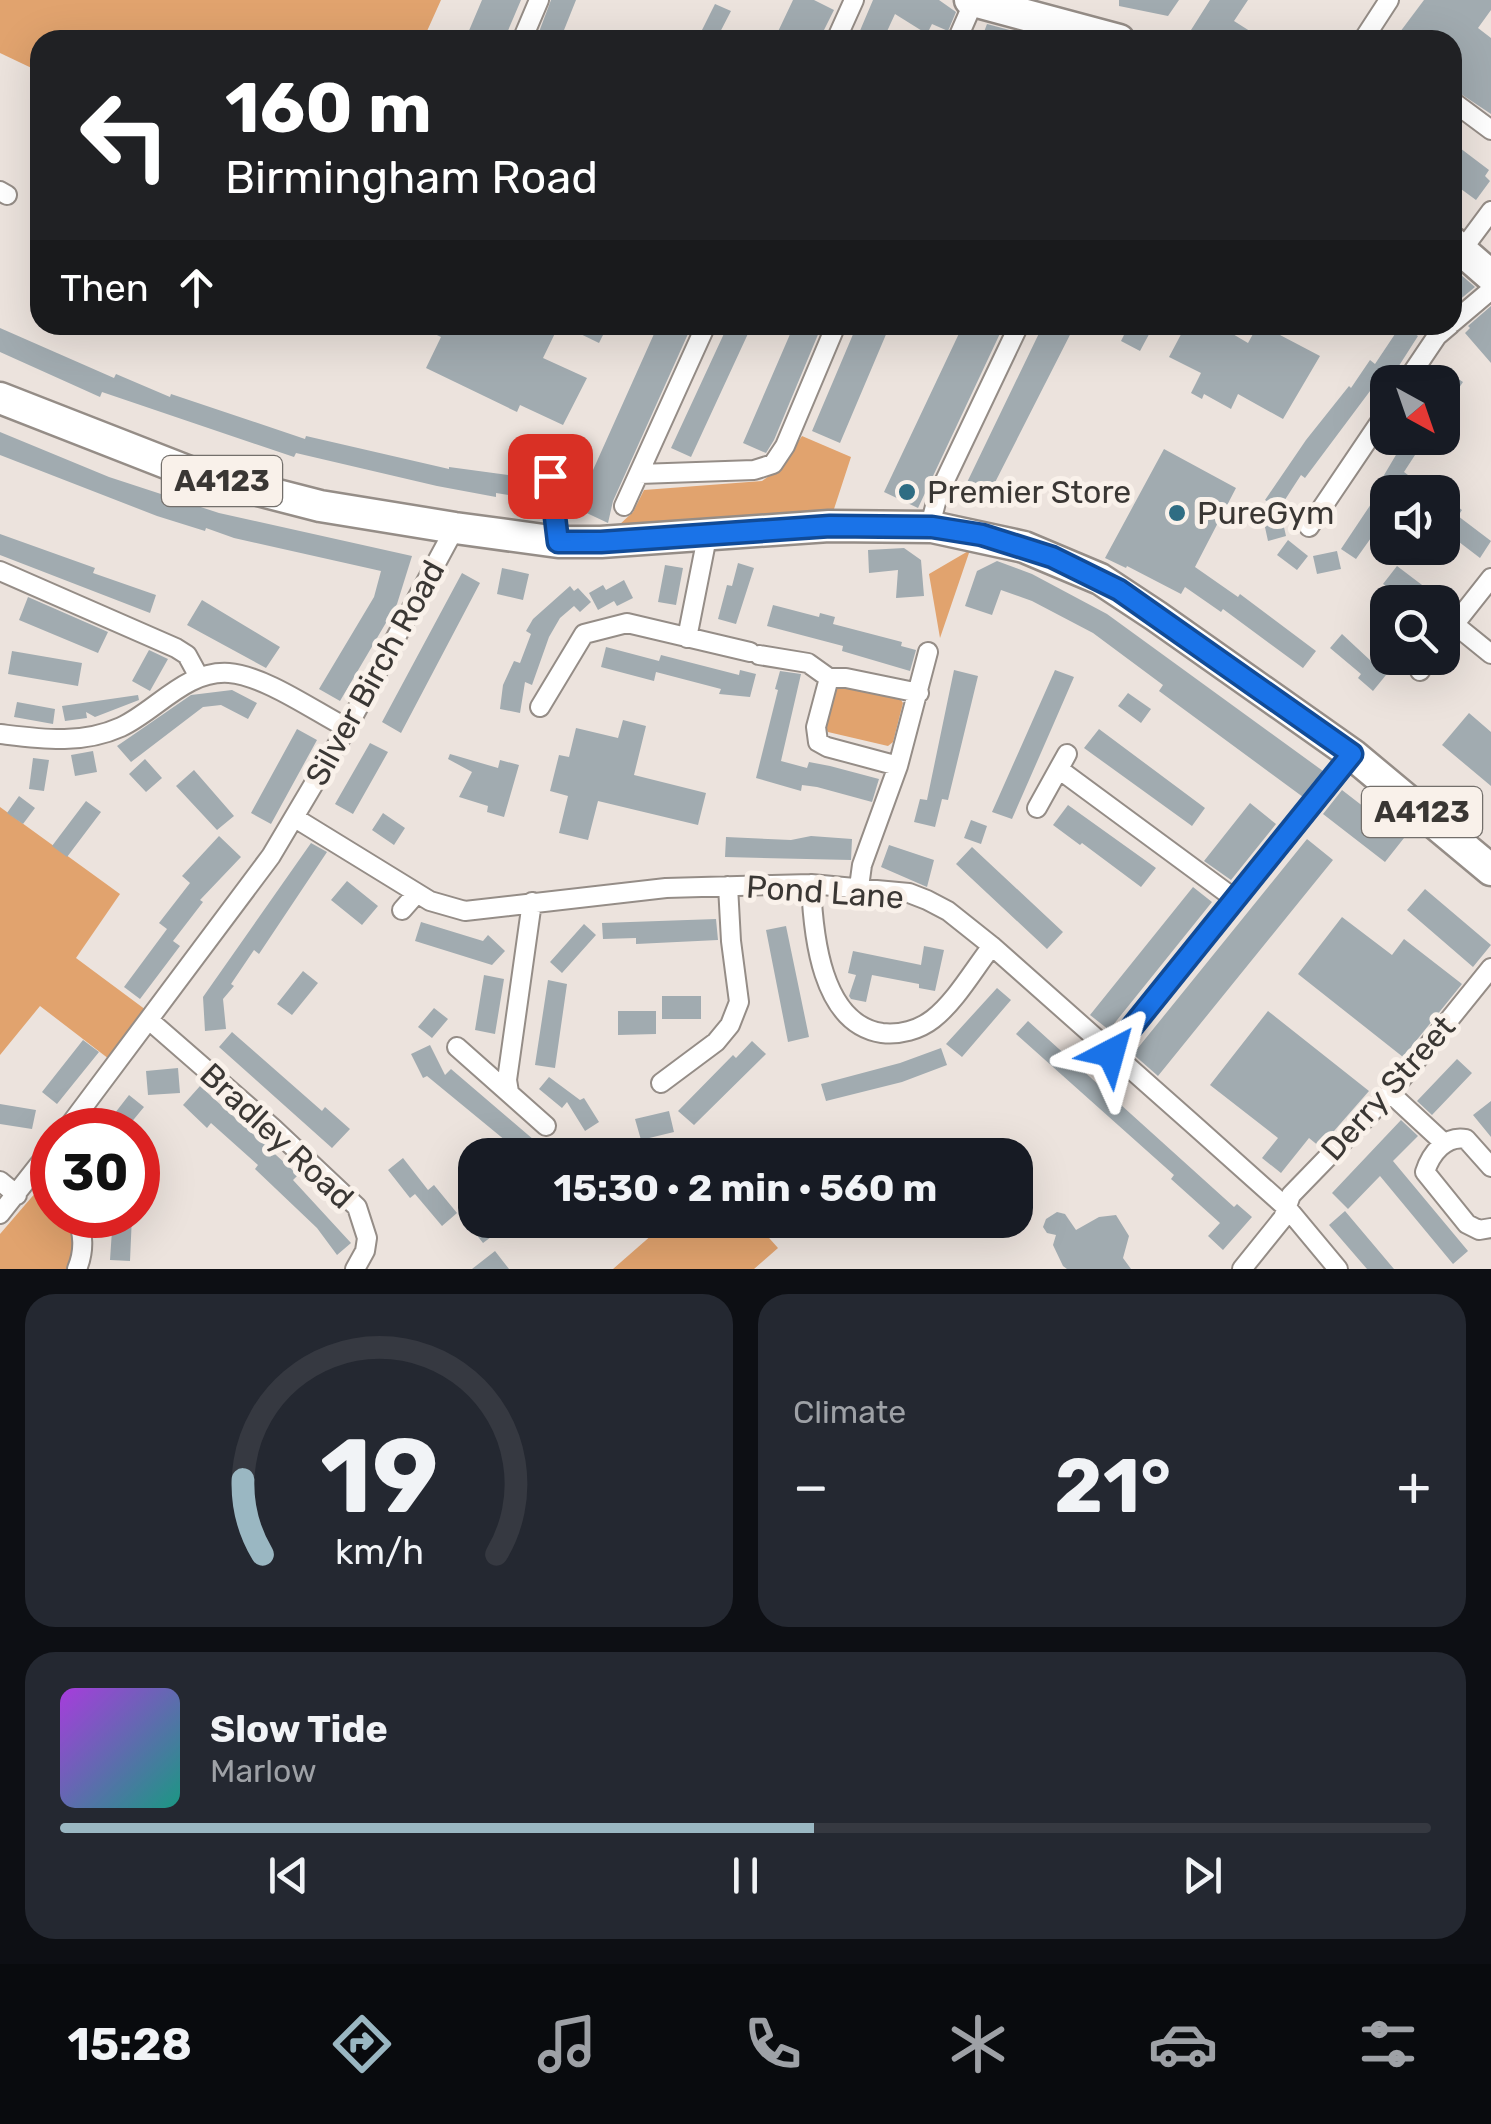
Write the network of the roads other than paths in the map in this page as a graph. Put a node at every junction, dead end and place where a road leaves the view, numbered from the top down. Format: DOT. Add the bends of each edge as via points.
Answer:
graph roads {
  1 [pos="539,0"];
  2 [pos="854,0"];
  3 [pos="1389,0"];
  4 [pos="972,1"];
  5 [pos="526,30"];
  6 [pos="840,30"];
  7 [pos="961,30"];
  8 [pos="1081,30"];
  9 [pos="1371,30"];
  10 [pos="1462,108"];
  11 [pos="1491,130"];
  12 [pos="1491,211"];
  13 [pos="1462,241"];
  14 [pos="1462,250"];
  15 [pos="1491,276"];
  16 [pos="1491,290"];
  17 [pos="1462,315"];
  18 [pos="702,335"];
  19 [pos="832,335"];
  20 [pos="1014,335"];
  21 [pos="1437,335"];
  22 [pos="1417,365"];
  23 [pos="0,398"];
  24 [pos="1370,437"];
  25 [pos="544,460"];
  26 [pos="639,474"];
  27 [pos="624,506"];
  28 [pos="933,514"];
  29 [pos="1309,527"];
  30 [pos="455,528"];
  31 [pos="708,532"];
  32 [pos="558,542"];
  33 [pos="0,572"];
  34 [pos="1491,578"];
  35 [pos="1460,617"];
  36 [pos="1460,629"];
  37 [pos="686,638"];
  38 [pos="928,652"];
  39 [pos="1491,654"];
  40 [pos="199,677"];
  41 [pos="829,678"];
  42 [pos="919,693"];
  43 [pos="540,707"];
  44 [pos="346,728"];
  45 [pos="0,734"];
  46 [pos="1352,754"];
  47 [pos="898,766"];
  48 [pos="1037,808"];
  49 [pos="295,818"];
  50 [pos="1491,870"];
  51 [pos="811,884"];
  52 [pos="728,886"];
  53 [pos="860,887"];
  54 [pos="418,893"];
  55 [pos="1235,899"];
  56 [pos="532,902"];
  57 [pos="402,910"];
  58 [pos="992,946"];
  59 [pos="1491,968"];
  60 [pos="149,1020"];
  61 [pos="457,1046"];
  62 [pos="1111,1053"];
  63 [pos="660,1083"];
  64 [pos="508,1092"];
  65 [pos="1390,1092"];
  66 [pos="83,1108"];
  67 [pos="546,1126"];
  68 [pos="1444,1143"];
  69 [pos="1491,1167"];
  70 [pos="30,1178"];
  71 [pos="0,1181"];
  72 [pos="17,1195"];
  73 [pos="1288,1209"];
  74 [pos="0,1214"];
  75 [pos="1491,1228"];
  76 [pos="83,1238"];
  77 [pos="77,1269"];
  78 [pos="355,1269"];
  79 [pos="1242,1269"];
  80 [pos="1338,1269"];
  1 -- 5 [label="street"];
  2 -- 6 [label="street"];
  3 -- 9 [label="street"];
  4 -- 7 [label="street"];
  4 -- 8 [label="main road"];
  10 -- 11 [label="street"];
  12 -- 13 [label="street"];
  14 -- 15 [label="main road"];
  16 -- 17 [label="street"];
  18 -- 26 [label="street"];
  19 -- 26 [label="street" via="773,464"];
  20 -- 28 [label="street"];
  21 -- 22 [label="street"];
  23 -- 30 [label="main road, A4123" via="192,473 320,506"];
  24 -- 29 [label="street"];
  25 -- 32 [label="street"];
  26 -- 27 [label="street"];
  30 -- 32 [label="main road, A4123"];
  30 -- 44 [label="street, Silver Birch Road"];
  31 -- 32 [label="main road, A4123"];
  31 -- 37 [label="street"];
  31 -- 46 [label="main road, A4123" via="932,527 1024,546 1119,590"];
  33 -- 40 [label="street" via="176,648"];
  34 -- 35 [label="street"];
  36 -- 39 [label="street"];
  37 -- 41 [label="street" via="808,664"];
  37 -- 43 [label="street" via="627,623 584,634"];
  38 -- 42 [label="street"];
  40 -- 44 [label="street" via="247,678"];
  40 -- 45 [label="street" via="120,727 88,738"];
  41 -- 42 [label="street"];
  41 -- 47 [label="street" via="818,742"];
  42 -- 47 [label="street"];
  44 -- 49 [label="street, Silver Birch Road"];
  46 -- 50 [label="main road, A4123"];
  46 -- 55 [label="street"];
  47 -- 53 [label="street"];
  48 -- 55 [label="street" via="1063,762"];
  49 -- 54 [label="street, Pond Lane"];
  49 -- 60 [label="street"];
  51 -- 52 [label="street, Pond Lane"];
  51 -- 53 [label="street, Pond Lane"];
  51 -- 58 [label="street" via="831,992 846,1016 872,1031 904,1032 937,1016"];
  52 -- 56 [label="street, Pond Lane"];
  52 -- 63 [label="street, Pond Lane" via="739,1002 716,1042"];
  53 -- 58 [label="street, Pond Lane" via="926,900"];
  54 -- 56 [label="street, Pond Lane" via="465,911"];
  54 -- 57 [label="street"];
  55 -- 62 [label="street"];
  56 -- 64 [label="street"];
  58 -- 62 [label="street, Pond Lane"];
  59 -- 65 [label="street, Derry Street"];
  60 -- 66 [label="street"];
  60 -- 78 [label="street, Bradley Road" via="357,1207 367,1238"];
  61 -- 64 [label="street"];
  62 -- 73 [label="street, Pond Lane"];
  64 -- 67 [label="street"];
  65 -- 68 [label="street"];
  65 -- 73 [label="street, Derry Street" via="1291,1196"];
  68 -- 69 [label="street" via="1466,1139"];
  68 -- 75 [label="street" via="1426,1176 1467,1224"];
  70 -- 72 [label="street"];
  71 -- 72 [label="street"];
  72 -- 74 [label="street"];
  73 -- 79 [label="street, Derry Street"];
  73 -- 80 [label="street, Pond Lane"];
  76 -- 77 [label="street"];
}
